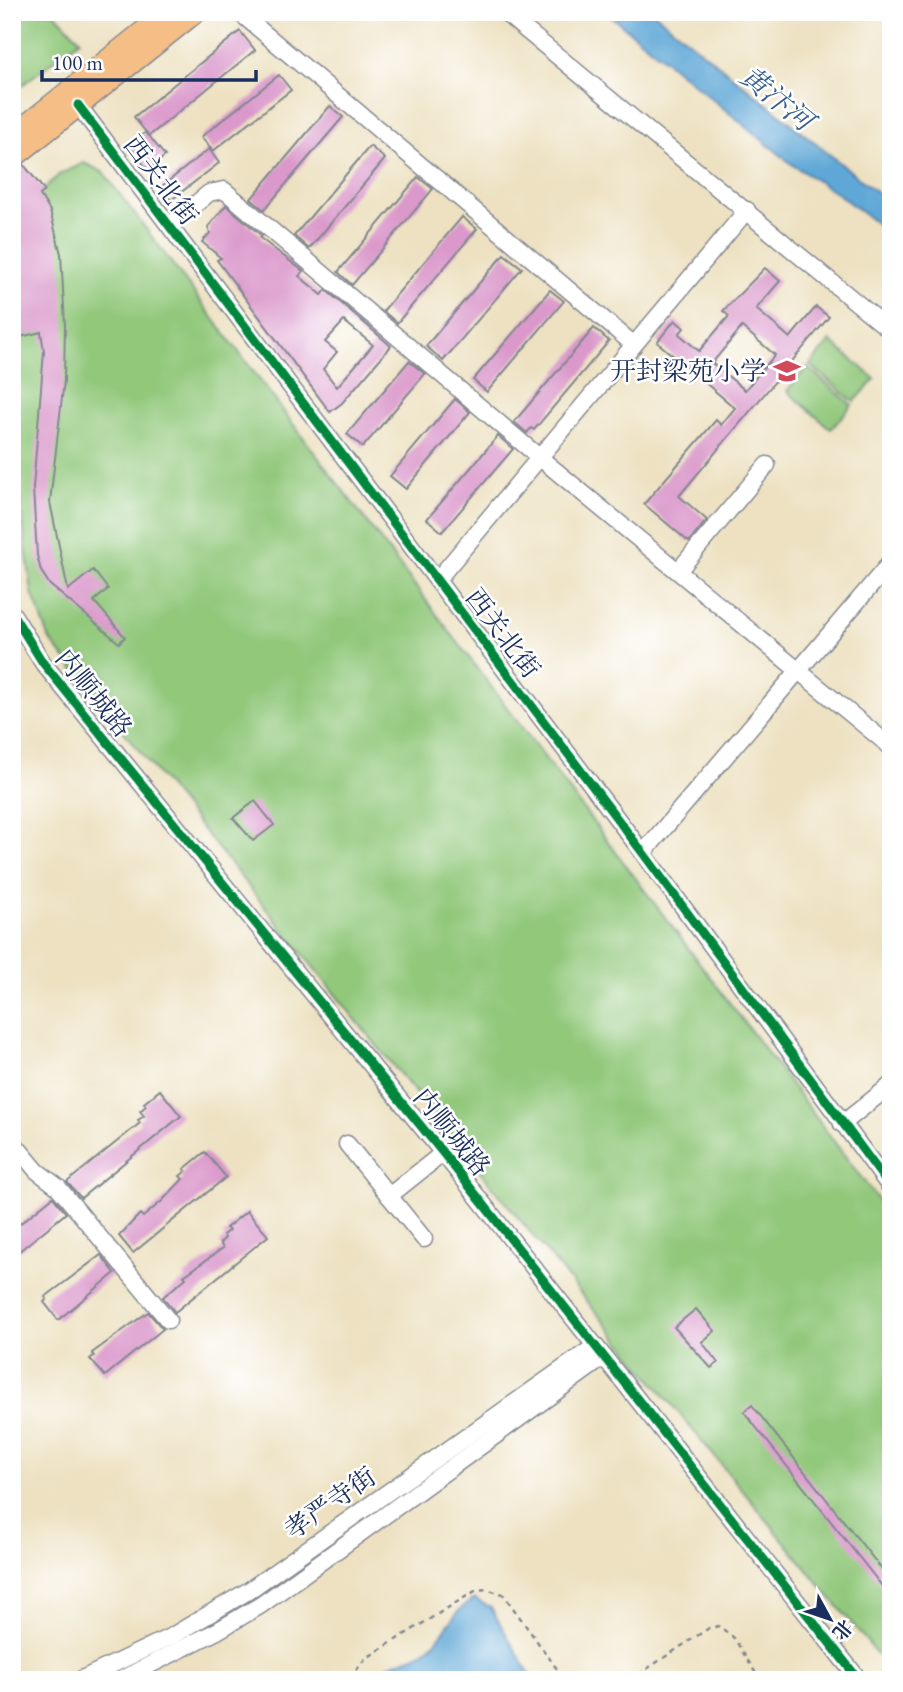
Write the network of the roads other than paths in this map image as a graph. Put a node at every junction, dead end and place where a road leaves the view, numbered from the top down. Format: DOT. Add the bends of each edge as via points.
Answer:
graph roads {
  1 [pos="168,12"];
  2 [pos="195,12"];
  3 [pos="239,12"];
  4 [pos="504,12"];
  5 [pos="78,105"];
  6 [pos="14,146"];
  7 [pos="747,209"];
  8 [pos="170,225"];
  9 [pos="891,331"];
  10 [pos="633,344"];
  11 [pos="539,457"];
  12 [pos="767,465"];
  13 [pos="891,562"];
  14 [pos="679,570"];
  15 [pos="438,580"];
  16 [pos="12,613"];
  17 [pos="799,670"];
  18 [pos="891,747"];
  19 [pos="643,853"];
  20 [pos="891,1085"];
  21 [pos="842,1124"];
  22 [pos="12,1142"];
  23 [pos="347,1144"];
  24 [pos="443,1153"];
  25 [pos="891,1188"];
  26 [pos="389,1196"];
  27 [pos="424,1239"];
  28 [pos="168,1320"];
  29 [pos="599,1351"];
  30 [pos="80,1680"];
  31 [pos="120,1680"];
  32 [pos="859,1680"];
  1 -- 6 [label="main road"];
  2 -- 5 [label="main road"];
  3 -- 10 [label="street"];
  4 -- 7 [label="street"];
  5 -- 6 [label="main road"];
  5 -- 8 [label="street, 西关北街"];
  7 -- 9 [label="street"];
  7 -- 10 [label="street"];
  8 -- 11 [label="street" via="209,193 224,190"];
  8 -- 15 [label="street, 西关北街"];
  10 -- 11 [label="street"];
  11 -- 14 [label="street"];
  11 -- 15 [label="street"];
  12 -- 14 [label="street"];
  13 -- 17 [label="street"];
  14 -- 17 [label="street"];
  15 -- 19 [label="street, 西关北街"];
  16 -- 24 [label="street, 内顺城路" via="43,663"];
  17 -- 18 [label="street"];
  17 -- 19 [label="street"];
  19 -- 21 [label="street, 西关北街"];
  20 -- 21 [label="street"];
  21 -- 25 [label="street, 西关北街"];
  22 -- 28 [label="street" via="58,1187"];
  23 -- 26 [label="street"];
  24 -- 26 [label="street"];
  24 -- 29 [label="street, 内顺城路"];
  26 -- 27 [label="street"];
  29 -- 30 [label="street, 孝严寺街" via="248,1591"];
  29 -- 31 [label="street, 孝严寺街" via="261,1605"];
  29 -- 32 [label="street, 内顺城路"];
}
